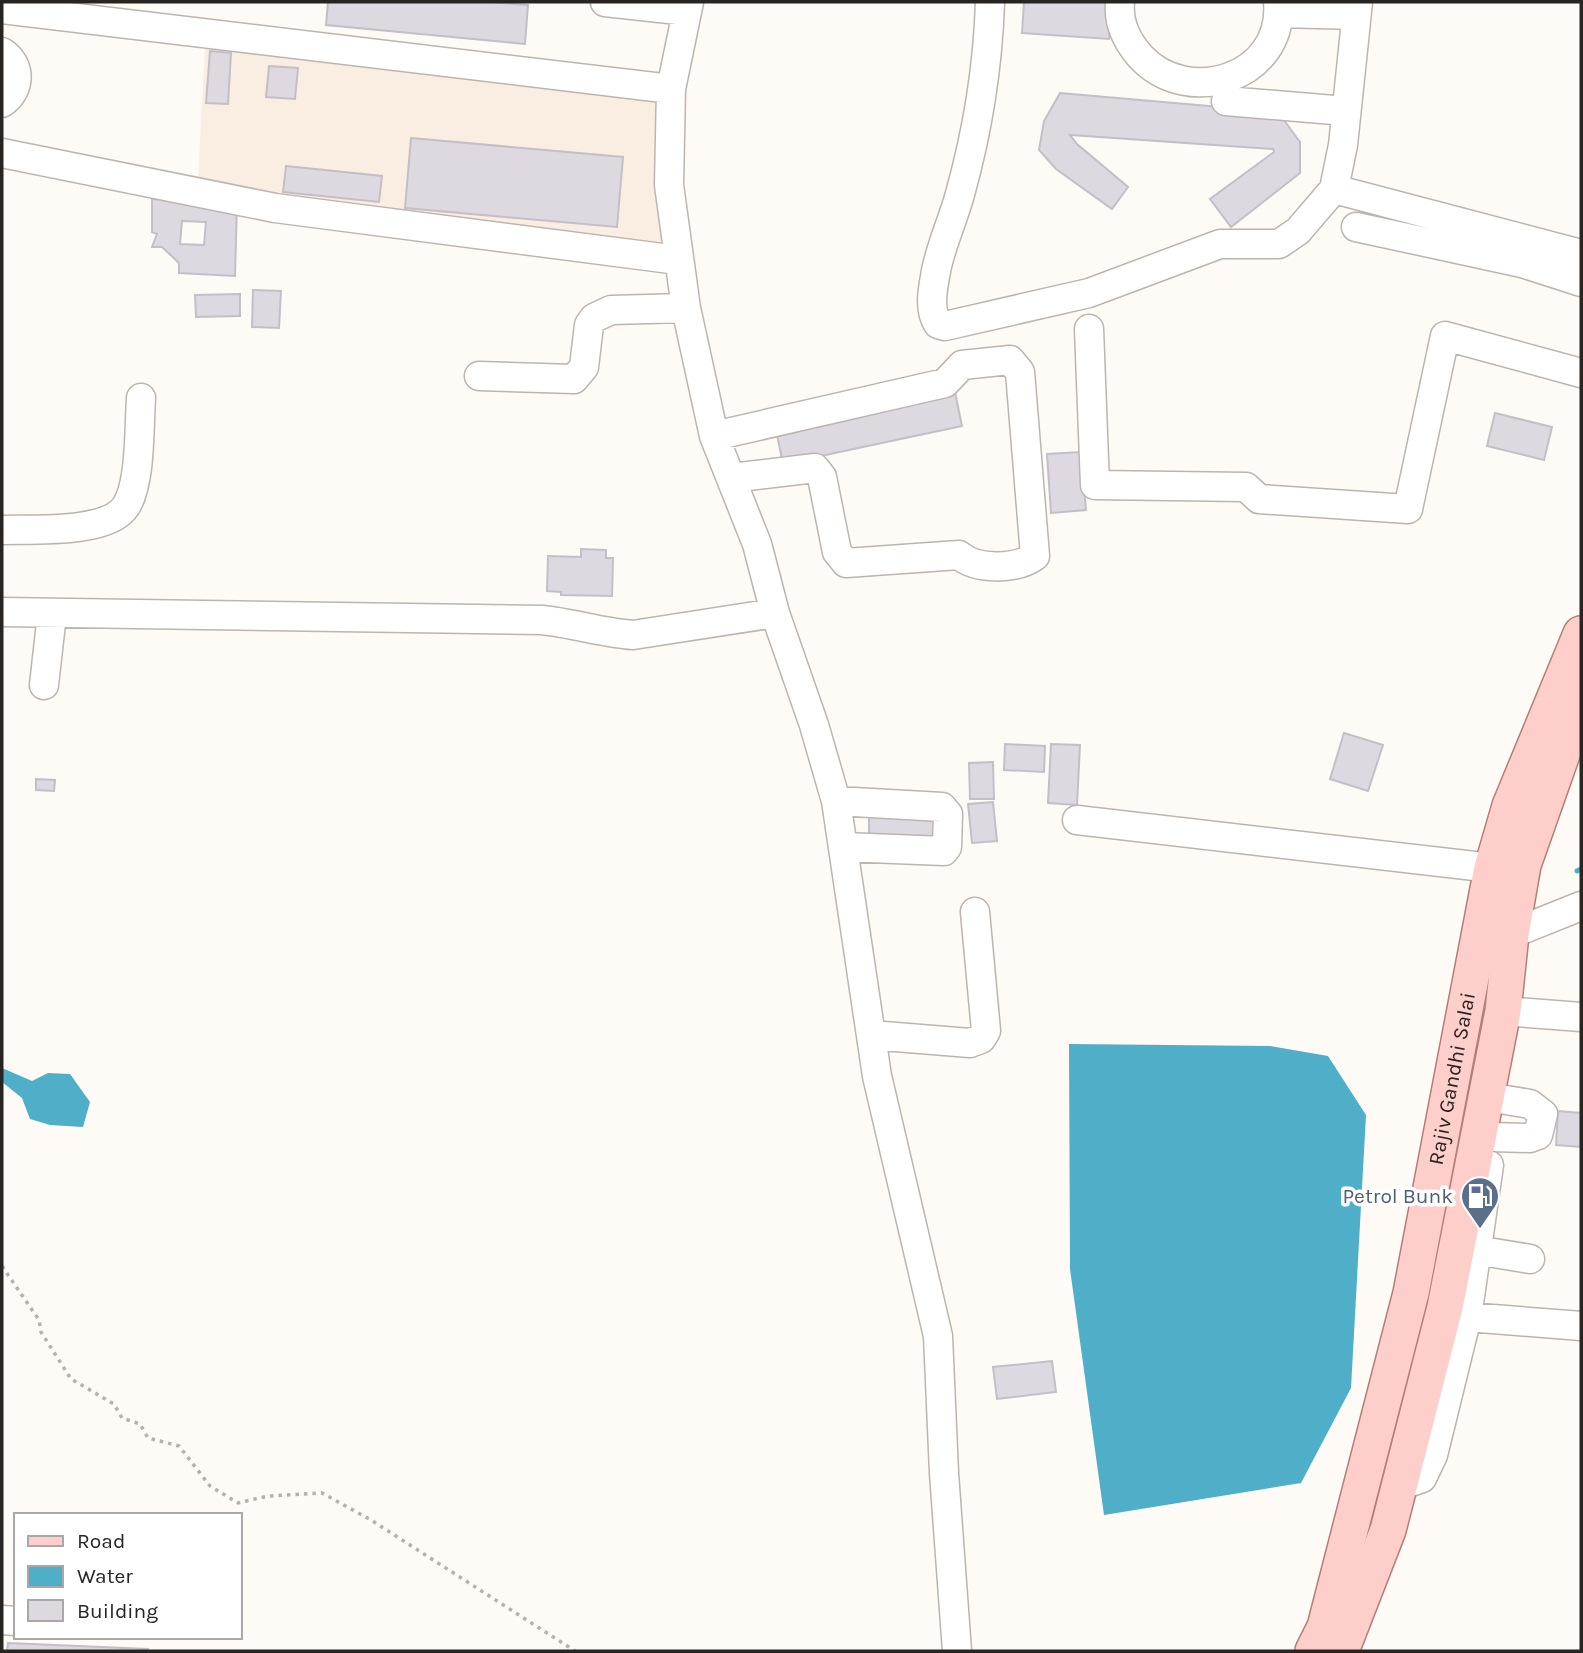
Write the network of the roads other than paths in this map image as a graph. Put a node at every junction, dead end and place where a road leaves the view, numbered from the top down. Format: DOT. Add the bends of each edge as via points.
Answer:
graph roads {
  1 [pos="606,2"];
  2 [pos="990,2"];
  3 [pos="1120,2"];
  4 [pos="688,6"];
  5 [pos="1279,7"];
  6 [pos="1357,8"];
  7 [pos="2,9"];
  8 [pos="77,10"];
  9 [pos="2,52"];
  10 [pos="671,89"];
  11 [pos="1226,101"];
  12 [pos="2,103"];
  13 [pos="1346,111"];
  14 [pos="2,153"];
  15 [pos="1334,189"];
  16 [pos="1356,227"];
  17 [pos="1581,254"];
  18 [pos="678,260"];
  19 [pos="1581,282"];
  20 [pos="685,308"];
  21 [pos="1089,329"];
  22 [pos="1581,373"];
  23 [pos="479,376"];
  24 [pos="141,398"];
  25 [pos="714,436"];
  26 [pos="731,478"];
  27 [pos="2,530"];
  28 [pos="2,612"];
  29 [pos="775,612"];
  30 [pos="52,614"];
  31 [pos="1581,634"];
  32 [pos="44,685"];
  33 [pos="1581,700"];
  34 [pos="835,802"];
  35 [pos="1077,820"];
  36 [pos="845,847"];
  37 [pos="1508,852"];
  38 [pos="1581,906"];
  39 [pos="975,912"];
  40 [pos="1511,934"];
  41 [pos="1503,1011"];
  42 [pos="1581,1017"];
  43 [pos="872,1035"];
  44 [pos="1492,1087"];
  45 [pos="1492,1137"];
  46 [pos="1476,1250"];
  47 [pos="1530,1259"];
  48 [pos="1467,1317"];
  49 [pos="1581,1326"];
  50 [pos="1399,1486"];
  51 [pos="957,1651"];
  52 [pos="1312,1651"];
  53 [pos="1340,1651"];
  1 -- 4 [label="street"];
  2 -- 15 [label="street" via="975,125 936,273 932,310 937,324 960,324 1089,293 1220,244 1279,244 1298,231"];
  3 -- 5 [label="street" via="1129,44 1152,69 1182,82 1216,83 1247,69 1269,45"];
  4 -- 10 [label="street"];
  5 -- 6 [label="street"];
  6 -- 13 [label="street"];
  7 -- 8 [label="street"];
  8 -- 10 [label="street"];
  9 -- 12 [label="street" via="13,62 17,80"];
  10 -- 18 [label="street" via="669,185"];
  11 -- 13 [label="street"];
  13 -- 15 [label="street"];
  14 -- 18 [label="street" via="275,208"];
  15 -- 17 [label="street"];
  16 -- 19 [label="street" via="1521,263"];
  18 -- 20 [label="street"];
  20 -- 23 [label="street" via="611,310 594,318 584,367 574,379"];
  20 -- 25 [label="street"];
  21 -- 22 [label="street" via="1095,485 1246,487 1259,499 1408,509 1445,336"];
  24 -- 27 [label="street" via="134,485 126,506 113,518 89,526"];
  25 -- 26 [label="street"];
  25 -- 26 [label="street" via="945,383 962,365 1010,360 1020,372 1035,556 1026,563 985,566 972,565 959,555 846,563 837,552 822,477 815,468"];
  26 -- 29 [label="street" via="757,544"];
  28 -- 30 [label="street"];
  29 -- 30 [label="street" via="634,635 542,620"];
  29 -- 34 [label="street"];
  30 -- 32 [label="street"];
  31 -- 37 [label="main road, Rajiv Gandhi Salai" via="1510,806"];
  33 -- 37 [label="main road, Rajiv Gandhi Salai"];
  34 -- 36 [label="street"];
  34 -- 36 [label="street" via="942,807 948,814 944,851"];
  35 -- 37 [label="street"];
  36 -- 43 [label="street"];
  37 -- 40 [label="main road, Rajiv Gandhi Salai"];
  37 -- 52 [label="main road, Rajiv Gandhi Salai" via="1411,1293 1325,1627"];
  38 -- 40 [label="street"];
  39 -- 43 [label="street" via="986,1031 982,1040 970,1043"];
  40 -- 41 [label="main road, Rajiv Gandhi Salai"];
  41 -- 42 [label="street"];
  41 -- 44 [label="main road, Rajiv Gandhi Salai"];
  43 -- 51 [label="street" via="877,1076 938,1336"];
  44 -- 45 [label="street"];
  44 -- 45 [label="street" via="1543,1114 1538,1135"];
  44 -- 50 [label="main road, Rajiv Gandhi Salai" via="1445,1307"];
  45 -- 46 [label="street"];
  46 -- 47 [label="street"];
  46 -- 48 [label="street"];
  48 -- 49 [label="street"];
  48 -- 50 [label="street" via="1433,1455 1422,1478"];
  50 -- 53 [label="main road, Rajiv Gandhi Salai" via="1388,1530"];
}
